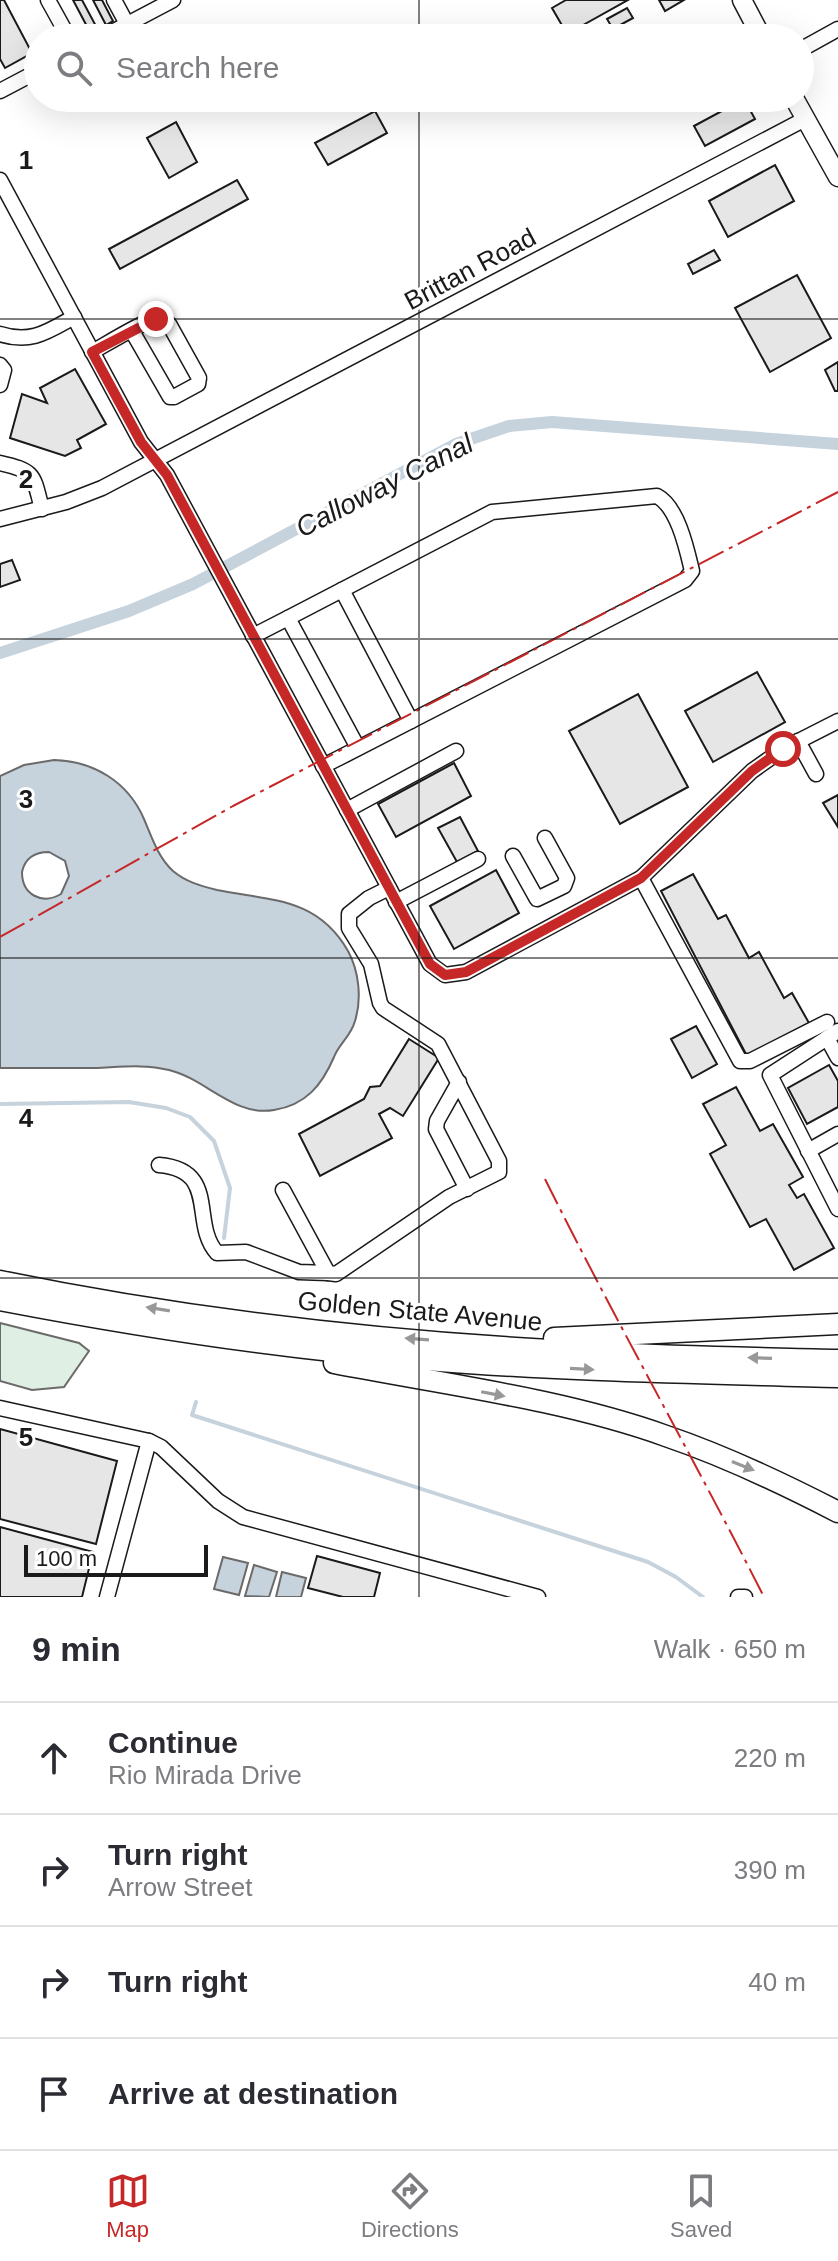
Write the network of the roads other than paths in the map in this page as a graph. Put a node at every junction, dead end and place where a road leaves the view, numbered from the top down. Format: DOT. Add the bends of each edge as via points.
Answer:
graph roads {
  1 [pos="48,0"];
  2 [pos="114,0"];
  3 [pos="173,0"];
  4 [pos="742,0"];
  5 [pos="61,24"];
  6 [pos="127,24"];
  7 [pos="755,24"];
  8 [pos="838,29"];
  9 [pos="814,42"];
  10 [pos="24,78"];
  11 [pos="0,91"];
  12 [pos="801,112"];
  13 [pos="805,119"];
  14 [pos="838,177"];
  15 [pos="0,180"];
  16 [pos="74,317"];
  17 [pos="132,331"];
  18 [pos="0,334"];
  19 [pos="92,352"];
  20 [pos="0,365"];
  21 [pos="0,385"];
  22 [pos="156,461"];
  23 [pos="0,463"];
  24 [pos="42,509"];
  25 [pos="0,519"];
  26 [pos="342,590"];
  27 [pos="288,618"];
  28 [pos="253,636"];
  29 [pos="411,721"];
  30 [pos="838,721"];
  31 [pos="798,741"];
  32 [pos="358,748"];
  33 [pos="456,751"];
  34 [pos="323,766"];
  35 [pos="816,774"];
  36 [pos="347,810"];
  37 [pos="545,838"];
  38 [pos="513,856"];
  39 [pos="478,859"];
  40 [pos="641,878"];
  41 [pos="564,886"];
  42 [pos="389,888"];
  43 [pos="396,902"];
  44 [pos="578,912"];
  45 [pos="831,1030"];
  46 [pos="838,1058"];
  47 [pos="459,1082"];
  48 [pos="838,1134"];
  49 [pos="808,1151"];
  50 [pos="159,1165"];
  51 [pos="467,1189"];
  52 [pos="283,1190"];
  53 [pos="838,1209"];
  54 [pos="328,1273"];
  55 [pos="0,1281"];
  56 [pos="0,1300"];
  57 [pos="838,1324"];
  58 [pos="225,1338"];
  59 [pos="454,1342"];
  60 [pos="838,1360"];
  61 [pos="838,1377"];
  62 [pos="0,1408"];
  63 [pos="149,1441"];
  64 [pos="838,1512"];
  65 [pos="107,1597"];
  66 [pos="538,1597"];
  67 [pos="738,1597"];
  68 [pos="745,1597"];
  1 -- 5 [label="street"];
  2 -- 6 [label="street"];
  3 -- 6 [label="street"];
  4 -- 7 [label="main road"];
  8 -- 9 [label="street"];
  10 -- 11 [label="street"];
  12 -- 13 [label="main road"];
  13 -- 14 [label="main road"];
  13 -- 22 [label="street, Brittan Road"];
  15 -- 16 [label="street"];
  16 -- 18 [label="street" via="27,339"];
  16 -- 19 [label="street"];
  17 -- 17 [label="street" via="156,319 169,324 198,384 170,397"];
  17 -- 19 [label="street"];
  19 -- 22 [label="street"];
  20 -- 21 [label="street"];
  22 -- 24 [label="street, Brittan Road"];
  22 -- 28 [label="street"];
  23 -- 24 [label="street" via="34,477"];
  24 -- 25 [label="street, Brittan Road"];
  26 -- 27 [label="street"];
  26 -- 29 [label="street"];
  26 -- 29 [label="street" via="500,509 657,496 684,537 692,571 685,580"];
  27 -- 28 [label="street"];
  27 -- 32 [label="street"];
  28 -- 34 [label="street"];
  29 -- 32 [label="street"];
  30 -- 31 [label="street"];
  31 -- 35 [label="street"];
  31 -- 40 [label="street" via="752,771"];
  32 -- 34 [label="street"];
  33 -- 36 [label="street"];
  34 -- 36 [label="street"];
  36 -- 42 [label="street"];
  37 -- 41 [label="street" via="567,878"];
  38 -- 41 [label="street" via="537,899"];
  39 -- 43 [label="street"];
  40 -- 44 [label="street"];
  40 -- 45 [label="street" via="740,1061"];
  41 -- 44 [label="street"];
  42 -- 43 [label="street"];
  42 -- 47 [label="street" via="355,907 349,928 371,964 383,1008 438,1044"];
  43 -- 44 [label="street" via="430,964 445,975 466,972"];
  45 -- 46 [label="street"];
  45 -- 49 [label="street" via="770,1075"];
  47 -- 51 [label="street" via="436,1129"];
  47 -- 51 [label="street" via="500,1167 494,1176"];
  48 -- 49 [label="street"];
  49 -- 53 [label="street"];
  50 -- 54 [label="street" via="174,1166 202,1194 208,1241 217,1253 246,1252 299,1272"];
  51 -- 54 [label="street" via="345,1270"];
  52 -- 54 [label="street"];
  59 -- 55 [label="highway, Golden State Avenue, one-way" via="177,1312"];
  56 -- 58 [label="highway, Golden State Avenue"];
  57 -- 59 [label="highway"];
  58 -- 61 [label="highway, Golden State Avenue, one-way" via="454,1362"];
  58 -- 64 [label="highway, one-way" via="621,1422 746,1467"];
  60 -- 59 [label="highway, Golden State Avenue, one-way"];
  62 -- 63 [label="street"];
  63 -- 65 [label="street"];
  63 -- 66 [label="street" via="243,1517"];
  67 -- 68 [label="street"];
}
